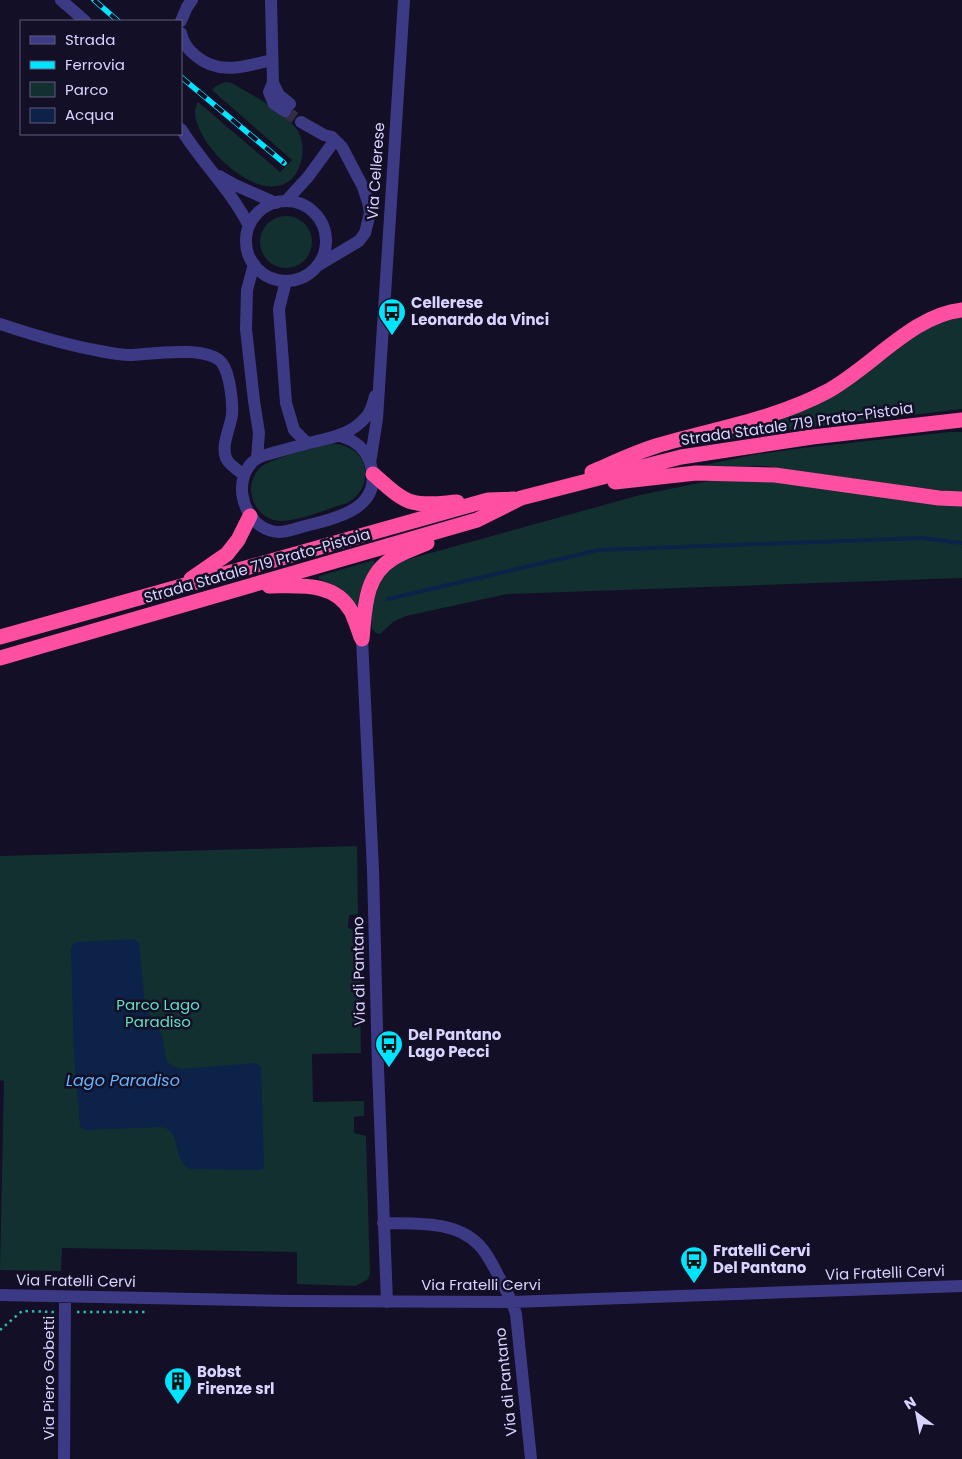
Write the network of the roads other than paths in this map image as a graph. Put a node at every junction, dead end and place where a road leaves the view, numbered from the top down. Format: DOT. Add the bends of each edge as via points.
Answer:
graph roads {
  1 [pos="61,0"];
  2 [pos="192,0"];
  3 [pos="271,0"];
  4 [pos="404,0"];
  5 [pos="84,20"];
  6 [pos="181,20"];
  7 [pos="182,36"];
  8 [pos="272,60"];
  9 [pos="288,108"];
  10 [pos="304,118"];
  11 [pos="182,130"];
  12 [pos="333,138"];
  13 [pos="215,173"];
  14 [pos="281,202"];
  15 [pos="249,226"];
  16 [pos="254,264"];
  17 [pos="317,266"];
  18 [pos="286,281"];
  19 [pos="962,310"];
  20 [pos="0,324"];
  21 [pos="379,385"];
  22 [pos="962,420"];
  23 [pos="340,436"];
  24 [pos="307,444"];
  25 [pos="257,458"];
  26 [pos="372,469"];
  27 [pos="244,475"];
  28 [pos="559,488"];
  29 [pos="521,498"];
  30 [pos="962,499"];
  31 [pos="488,500"];
  32 [pos="250,516"];
  33 [pos="477,520"];
  34 [pos="252,586"];
  35 [pos="173,589"];
  36 [pos="0,637"];
  37 [pos="362,639"];
  38 [pos="0,658"];
  39 [pos="383,1223"];
  40 [pos="962,1286"];
  41 [pos="0,1296"];
  42 [pos="65,1297"];
  43 [pos="387,1302"];
  44 [pos="512,1302"];
  45 [pos="64,1459"];
  46 [pos="531,1459"];
  1 -- 5 [label="street"];
  2 -- 6 [label="street"];
  3 -- 8 [label="street"];
  4 -- 21 [label="street, Via Cellerese"];
  7 -- 8 [label="street" via="187,49 208,65 230,68"];
  8 -- 9 [label="street" via="273,83 269,91 272,101"];
  10 -- 12 [label="street" via="327,130"];
  11 -- 13 [label="street"];
  12 -- 14 [label="street" via="308,177"];
  12 -- 17 [label="street" via="344,150 363,187 369,207 368,224 358,241"];
  13 -- 14 [label="street" via="235,185"];
  13 -- 15 [label="street"];
  14 -- 15 [label="street" via="260,212"];
  14 -- 17 [label="street" via="293,202 307,208 322,224 326,246"];
  15 -- 16 [label="street" via="247,250"];
  16 -- 18 [label="street" via="268,276"];
  16 -- 25 [label="street" via="248,290 246,329 259,433"];
  17 -- 18 [label="street" via="303,277"];
  18 -- 24 [label="street" via="279,309 286,402 294,430"];
  19 -- 28 [label="highway" via="928,320 838,385 805,403 656,446"];
  20 -- 27 [label="street" via="68,346 124,355 196,352 215,357 226,372 232,397 226,456"];
  21 -- 23 [label="street" via="368,415 358,426"];
  21 -- 26 [label="street"];
  22 -- 28 [label="highway, Strada Statale 719 Prato-Pistoia" via="698,454"];
  23 -- 24 [label="street"];
  23 -- 26 [label="street" via="359,445"];
  24 -- 25 [label="street"];
  25 -- 27 [label="street"];
  26 -- 31 [label="highway" via="398,494 412,502"];
  26 -- 32 [label="street" via="370,491 365,499 356,509 337,518 279,532 262,527"];
  27 -- 32 [label="street" via="242,492"];
  28 -- 29 [label="highway, Strada Statale 719 Prato-Pistoia"];
  28 -- 30 [label="highway" via="696,473 775,475"];
  29 -- 31 [label="highway, Strada Statale 719 Prato-Pistoia"];
  29 -- 33 [label="highway, Strada Statale 719 Prato-Pistoia"];
  31 -- 35 [label="highway, Strada Statale 719 Prato-Pistoia"];
  32 -- 35 [label="highway" via="227,554"];
  33 -- 34 [label="highway, Strada Statale 719 Prato-Pistoia"];
  33 -- 37 [label="highway" via="392,559 382,568 369,587"];
  34 -- 37 [label="highway" via="319,587 333,592 351,612"];
  34 -- 38 [label="highway, Strada Statale 719 Prato-Pistoia"];
  35 -- 36 [label="highway, Strada Statale 719 Prato-Pistoia"];
  37 -- 39 [label="street, Via di Pantano" via="373,870"];
  39 -- 43 [label="street, Via di Pantano"];
  39 -- 44 [label="street, Via di Pantano" via="431,1225 465,1234 480,1246"];
  40 -- 44 [label="street, Via Fratelli Cervi"];
  41 -- 42 [label="street, Via Fratelli Cervi"];
  42 -- 43 [label="street, Via Fratelli Cervi"];
  42 -- 45 [label="street, Via Piero Gobetti"];
  43 -- 44 [label="street, Via Fratelli Cervi"];
  44 -- 46 [label="street, Via di Pantano" via="516,1314"];
}
